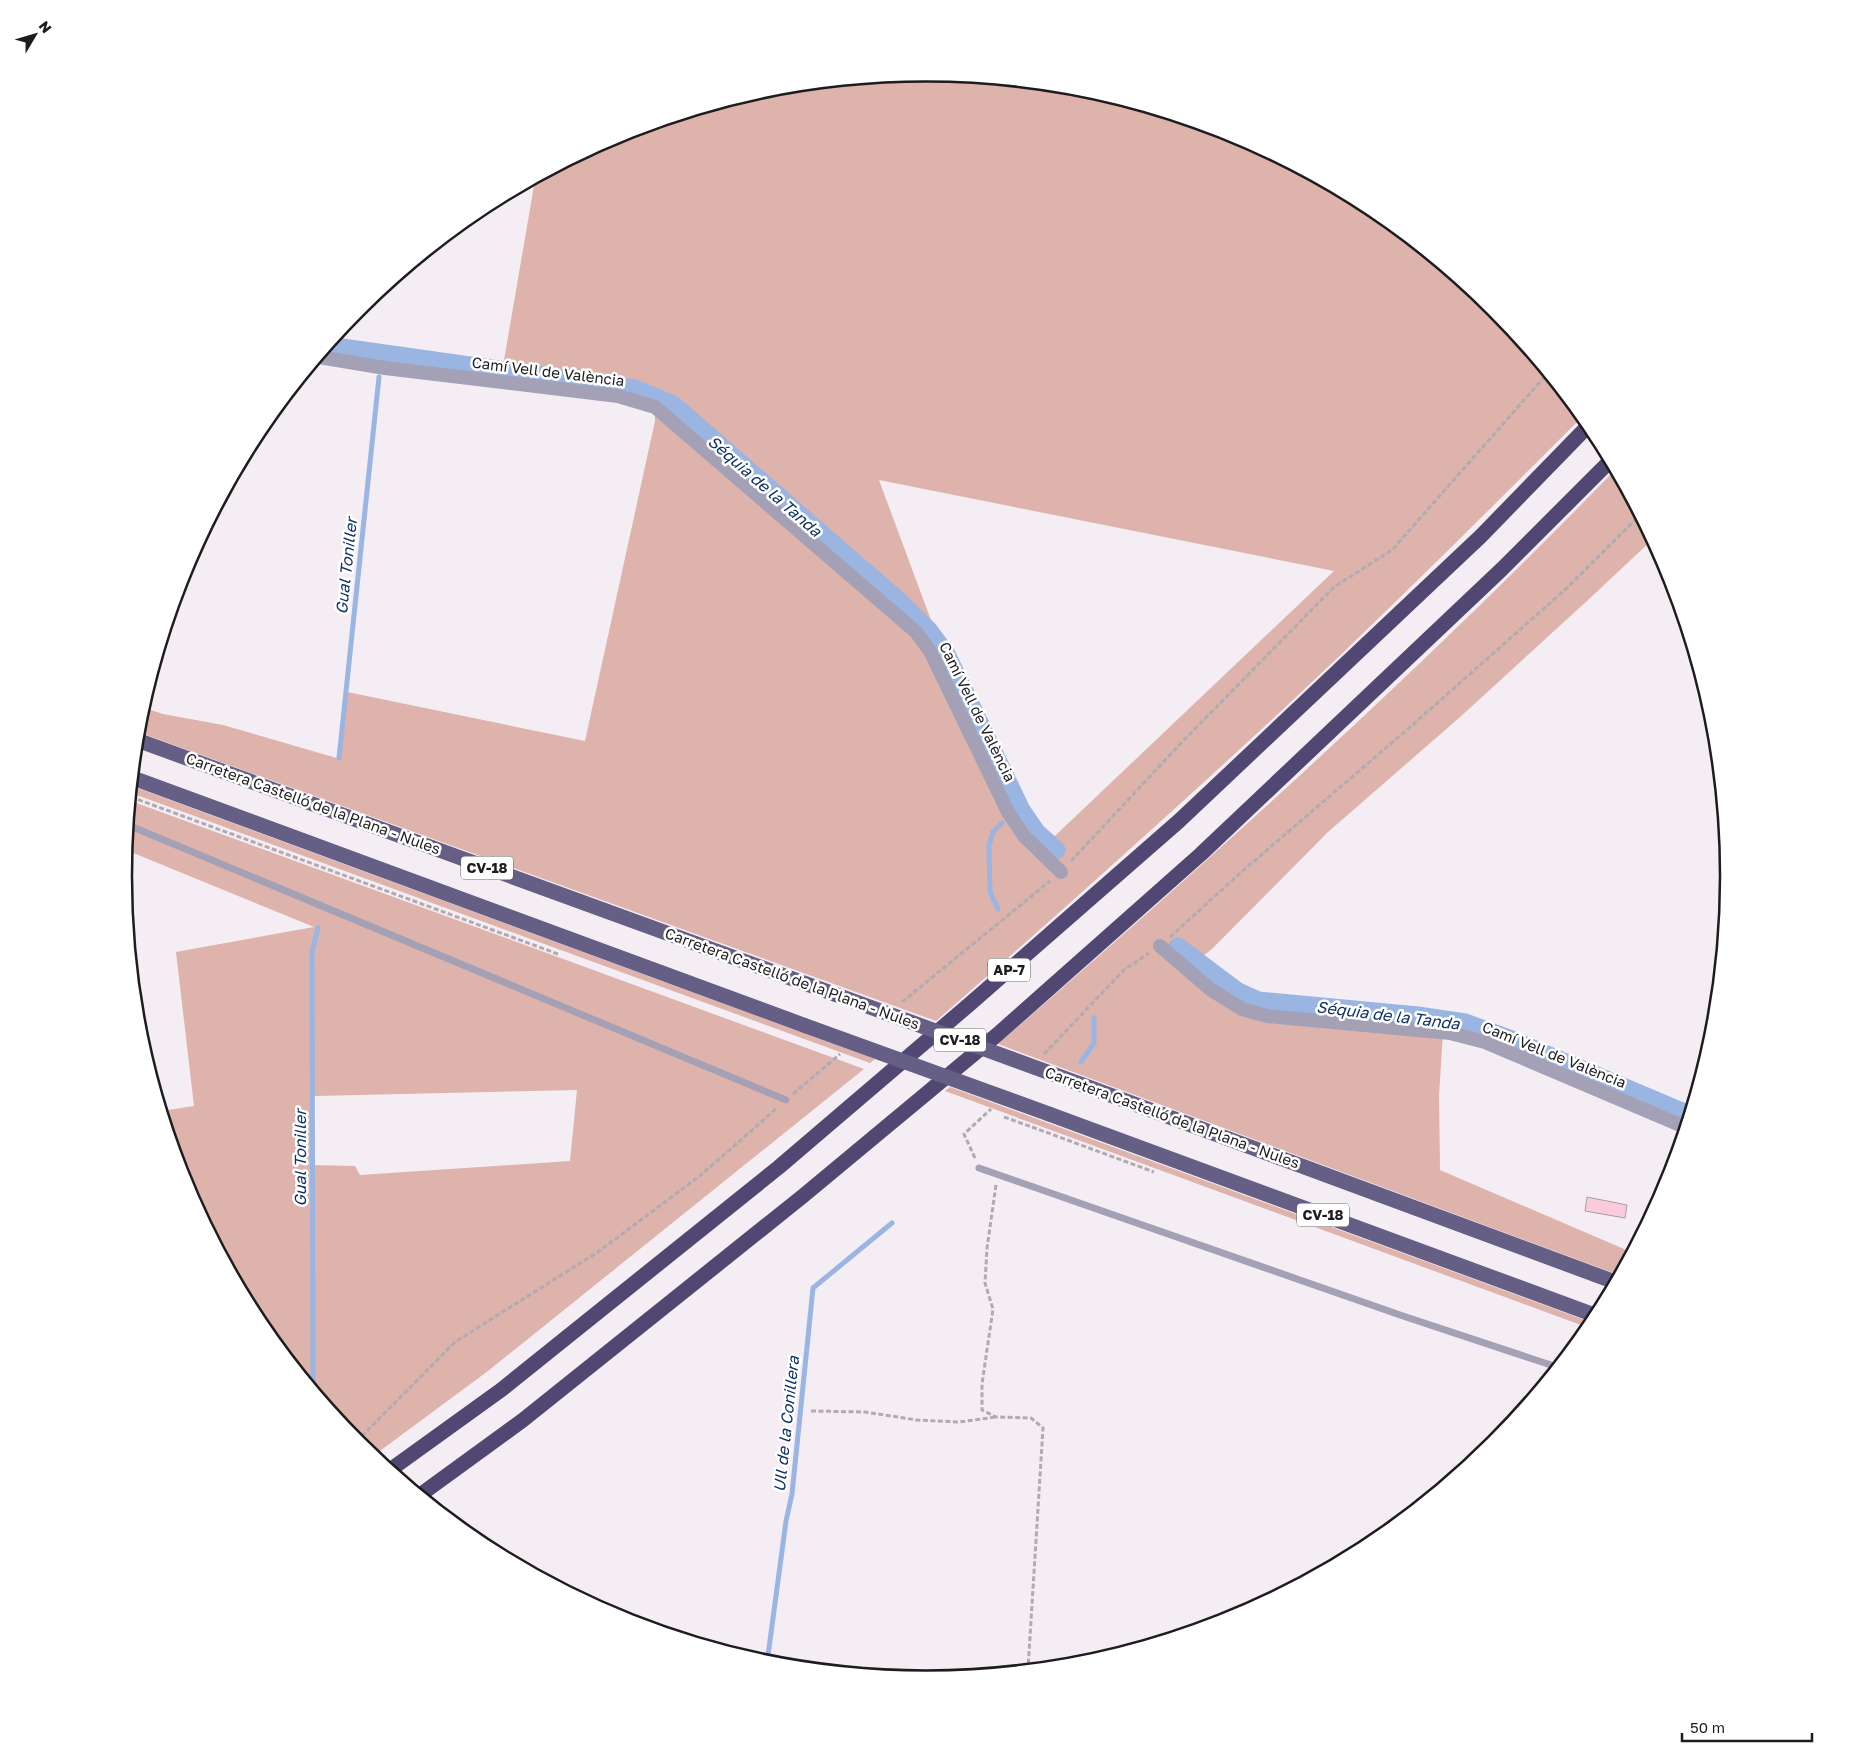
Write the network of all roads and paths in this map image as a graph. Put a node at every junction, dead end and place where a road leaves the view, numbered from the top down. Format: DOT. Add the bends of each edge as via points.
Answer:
graph roads {
  1 [pos="325,358"];
  2 [pos="1544,378"];
  3 [pos="1583,431"];
  4 [pos="1605,466"];
  5 [pos="1635,520"];
  6 [pos="144,742"];
  7 [pos="138,780"];
  8 [pos="134,827"];
  9 [pos="1061,872"];
  10 [pos="1160,946"];
  11 [pos="898,1005"];
  12 [pos="846,1049"];
  13 [pos="1042,1055"];
  14 [pos="786,1100"];
  15 [pos="991,1108"];
  16 [pos="1680,1125"];
  17 [pos="979,1168"];
  18 [pos="997,1174"];
  19 [pos="1610,1280"];
  20 [pos="1589,1313"];
  21 [pos="1552,1365"];
  22 [pos="811,1410"];
  23 [pos="996,1417"];
  24 [pos="523,1420"];
  25 [pos="363,1435"];
  26 [pos="395,1466"];
  27 [pos="425,1491"];
  28 [pos="429,1494"];
  29 [pos="1028,1664"];
  1 -- 9 [label="street, Camí Vell de València" via="618,396 655,407 916,632 934,658 1008,812 1024,836"];
  2 -- 9 [label="path" via="1392,550 1334,587 1182,742"];
  3 -- 26 [label="highway, AP-7" via="1481,536 1179,821 971,1003 779,1167 501,1390"];
  4 -- 24 [label="highway, AP-7" via="1502,569 1202,854 998,1034 803,1196"];
  5 -- 10 [label="path" via="1567,588"];
  6 -- 19 [label="main road, Carretera Castelló de la Plana - Nules / CV-18, bridge"];
  7 -- 20 [label="main road, CV-18, bridge"];
  8 -- 14 [label="lane"];
  9 -- 11 [label="path"];
  10 -- 13 [label="path" via="1124,970"];
  10 -- 16 [label="street, Camí Vell de València" via="1210,989 1242,1009 1267,1016 1450,1032 1485,1042"];
  12 -- 14 [label="path"];
  14 -- 25 [label="path" via="701,1175 598,1252 455,1342"];
  15 -- 17 [label="path" via="964,1134"];
  17 -- 18 [label="lane"];
  18 -- 21 [label="lane"];
  18 -- 23 [label="path" via="985,1283 993,1309 982,1384 982,1410"];
  22 -- 23 [label="path" via="959,1422"];
  23 -- 29 [label="path" via="1031,1418 1044,1428"];
  24 -- 27 [label="highway, AP-7"];
  24 -- 28 [label="lane"];
}
